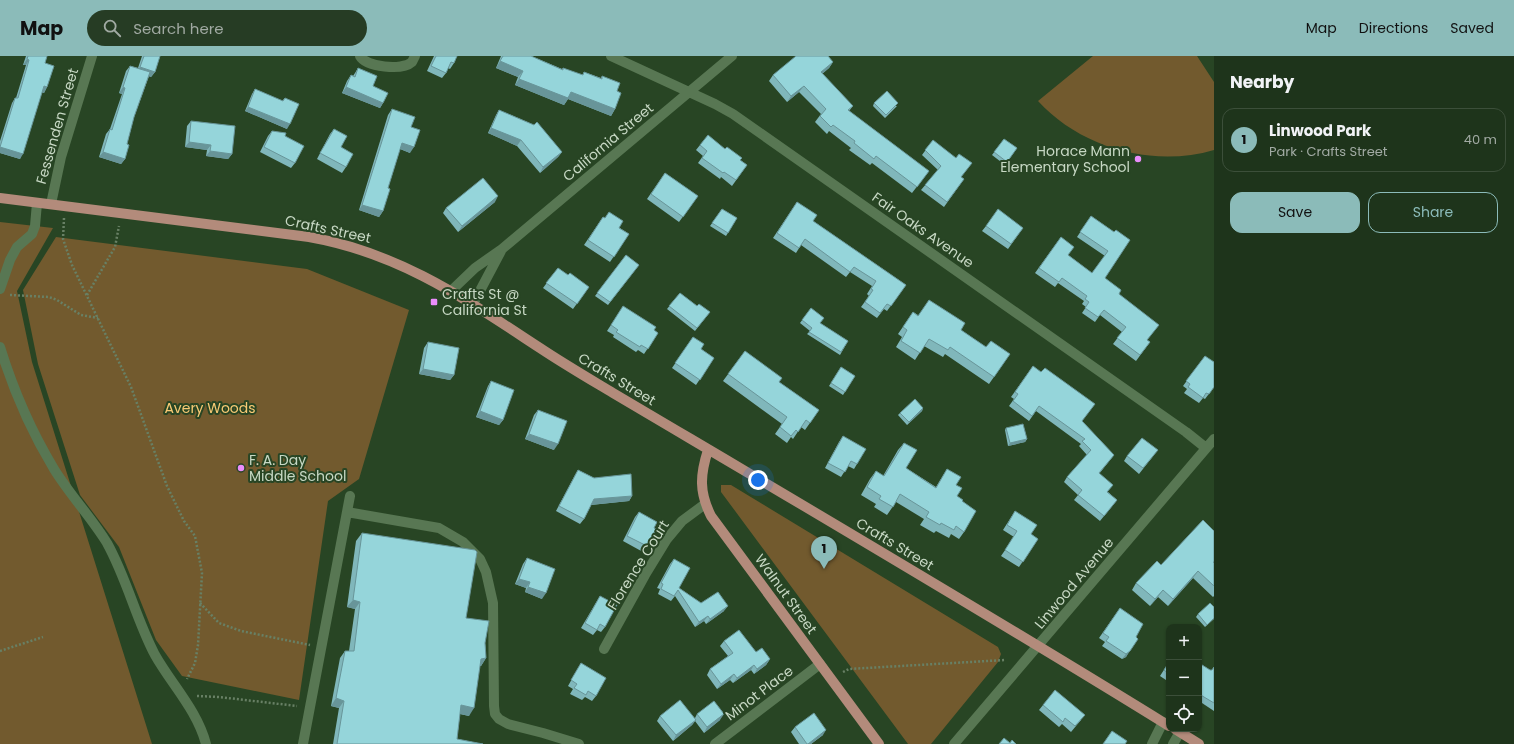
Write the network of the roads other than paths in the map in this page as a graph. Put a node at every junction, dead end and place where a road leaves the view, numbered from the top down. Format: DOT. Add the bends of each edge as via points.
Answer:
graph roads {
  1 [pos="92,56"];
  2 [pos="360,56"];
  3 [pos="415,56"];
  4 [pos="611,56"];
  5 [pos="732,56"];
  6 [pos="690,92"];
  7 [pos="0,198"];
  8 [pos="38,202"];
  9 [pos="51,204"];
  10 [pos="502,249"];
  11 [pos="452,290"];
  12 [pos="3,292"];
  13 [pos="473,304"];
  14 [pos="0,347"];
  15 [pos="1214,439"];
  16 [pos="1206,448"];
  17 [pos="708,450"];
  18 [pos="350,496"];
  19 [pos="705,504"];
  20 [pos="347,512"];
  21 [pos="1038,646"];
  22 [pos="604,649"];
  23 [pos="820,664"];
  24 [pos="1166,724"];
  25 [pos="1177,732"];
  26 [pos="1179,732"];
  27 [pos="206,744"];
  28 [pos="303,744"];
  29 [pos="579,744"];
  30 [pos="715,744"];
  31 [pos="879,744"];
  32 [pos="954,744"];
  33 [pos="1152,744"];
  34 [pos="1173,744"];
  35 [pos="1199,744"];
  1 -- 9 [label="street, Fessenden Street" via="61,157"];
  2 -- 3 [label="street" via="374,65 394,67 412,62"];
  4 -- 6 [label="street, Fair Oaks Avenue"];
  5 -- 6 [label="street, California Street"];
  6 -- 10 [label="street, California Street"];
  6 -- 16 [label="street, Fair Oaks Avenue" via="733,114"];
  7 -- 8 [label="main road, Crafts Street"];
  8 -- 9 [label="main road, Crafts Street"];
  8 -- 12 [label="street" via="32,234 17,247 10,260"];
  9 -- 11 [label="main road, Crafts Street" via="292,234 338,243 383,257"];
  10 -- 11 [label="street, California Street" via="475,268"];
  10 -- 13 [label="street, California Street"];
  11 -- 13 [label="main road, Crafts Street"];
  13 -- 17 [label="main road, Crafts Street" via="576,371"];
  14 -- 27 [label="street" via="20,401 41,445 63,482 107,544 152,647 186,701 201,728"];
  15 -- 16 [label="street, Linwood Avenue"];
  16 -- 21 [label="street, Linwood Avenue"];
  17 -- 19 [label="main road, Walnut Street" via="701,481"];
  17 -- 21 [label="main road, Crafts Street"];
  18 -- 20 [label="street"];
  19 -- 22 [label="street, Florence Court" via="682,521 667,539"];
  19 -- 23 [label="main road, Walnut Street" via="719,528"];
  20 -- 28 [label="street"];
  20 -- 29 [label="street" via="439,528 463,542 480,559 493,602 495,714 508,724"];
  21 -- 24 [label="main road, Crafts Street"];
  21 -- 32 [label="street, Linwood Avenue"];
  23 -- 30 [label="street, Minot Place"];
  23 -- 31 [label="main road, Walnut Street"];
  24 -- 33 [label="street"];
  25 -- 34 [label="street"];
  26 -- 35 [label="main road"];
}
